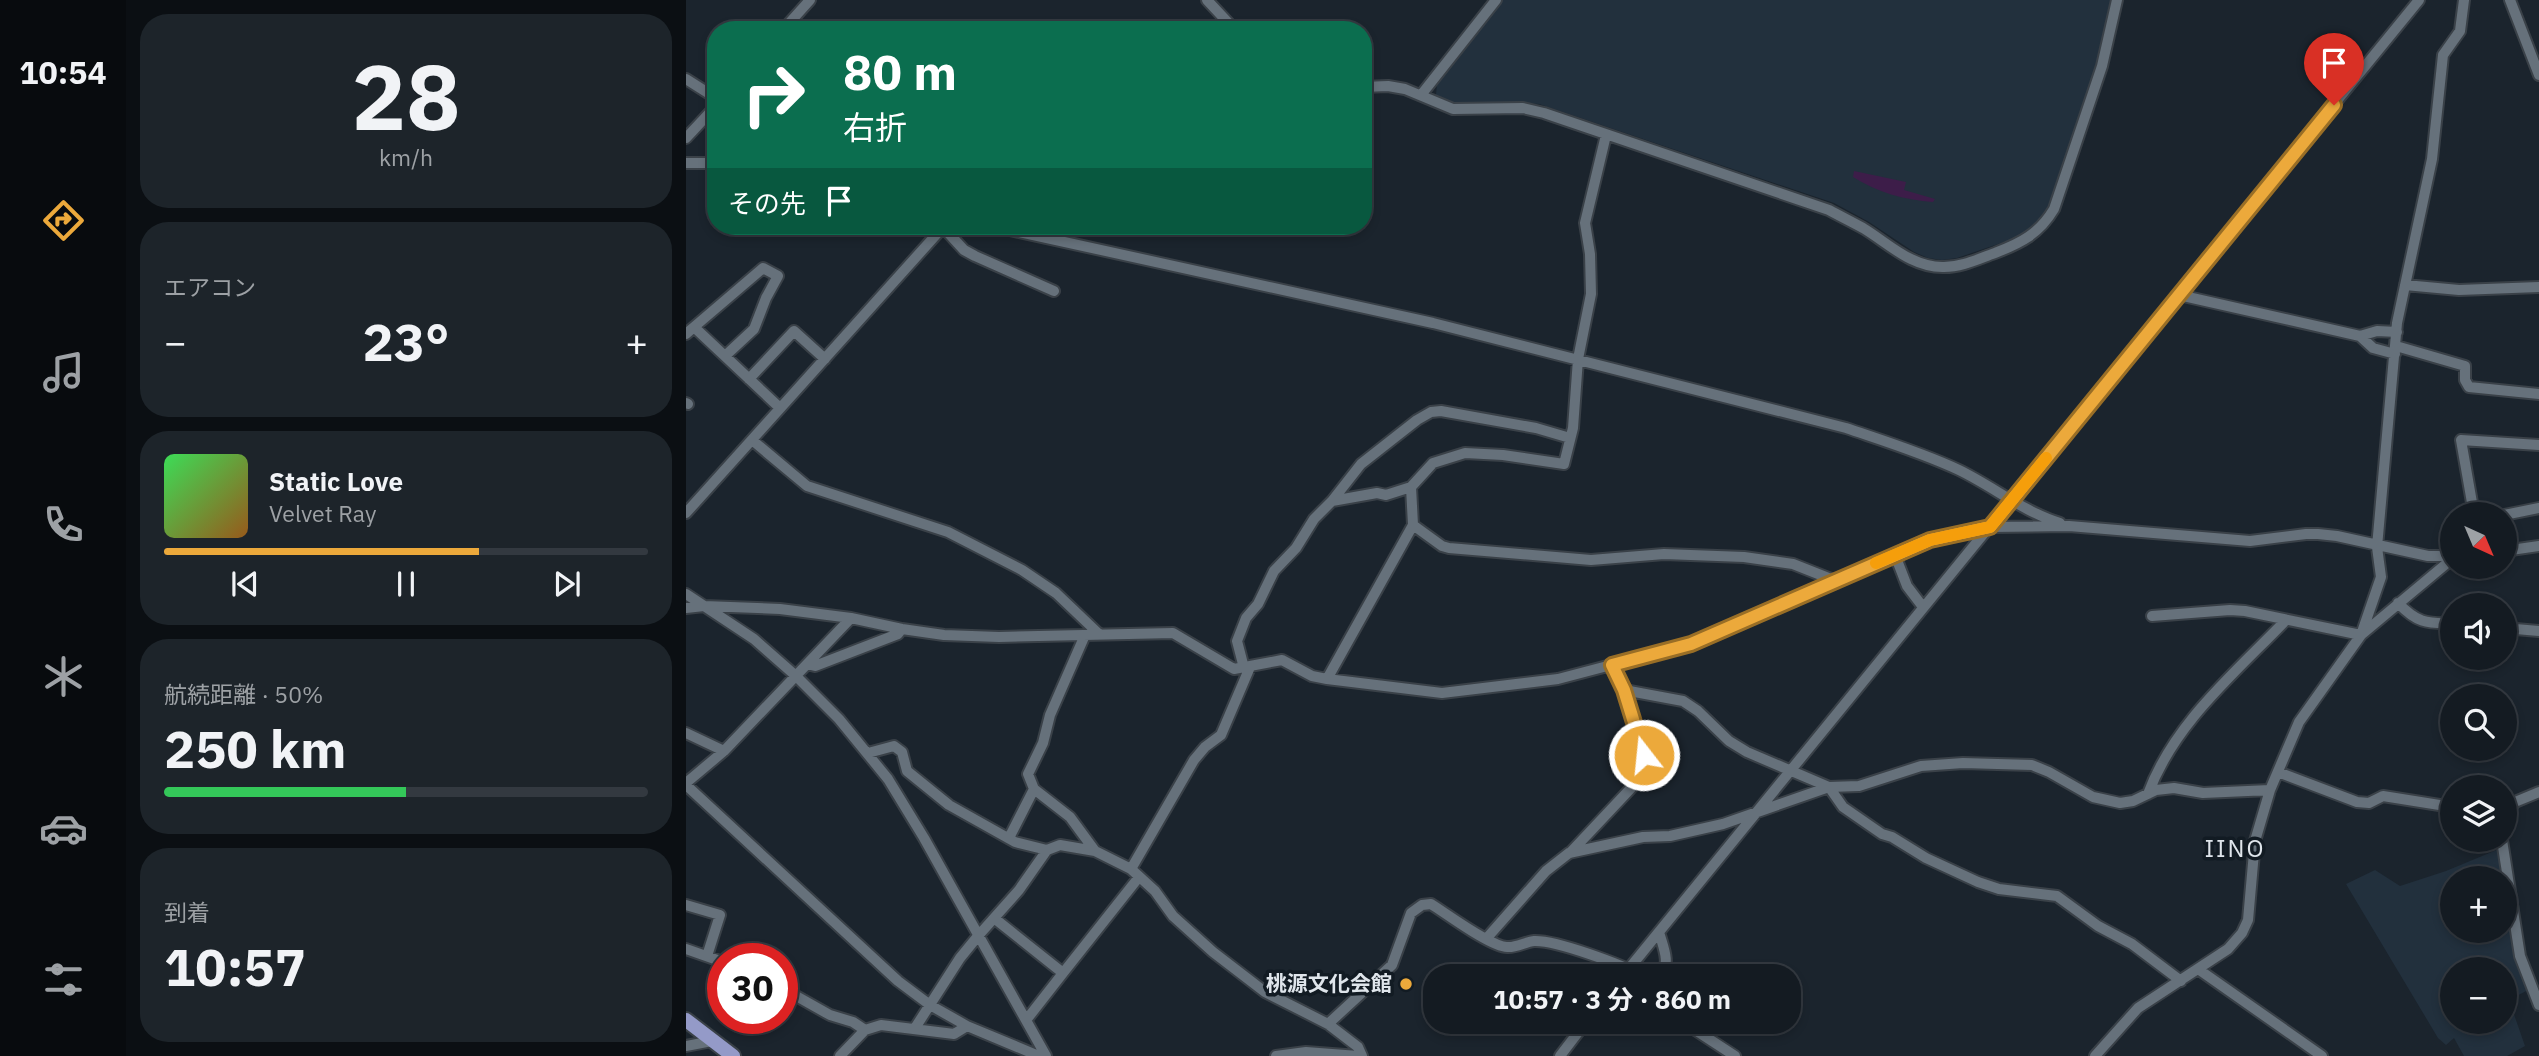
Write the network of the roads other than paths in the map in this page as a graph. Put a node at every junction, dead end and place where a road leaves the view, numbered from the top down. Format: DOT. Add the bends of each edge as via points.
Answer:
graph roads {
  1 [pos="810,0"];
  2 [pos="1207,0"];
  3 [pos="1496,0"];
  4 [pos="2117,0"];
  5 [pos="2420,0"];
  6 [pos="2463,0"];
  7 [pos="2510,0"];
  8 [pos="791,21"];
  9 [pos="1227,21"];
  10 [pos="2539,75"];
  11 [pos="686,79"];
  12 [pos="1372,87"];
  13 [pos="707,92"];
  14 [pos="1421,95"];
  15 [pos="707,116"];
  16 [pos="1606,135"];
  17 [pos="686,138"];
  18 [pos="686,163"];
  19 [pos="707,163"];
  20 [pos="935,235"];
  21 [pos="951,235"];
  22 [pos="1033,235"];
  23 [pos="2405,285"];
  24 [pos="2539,288"];
  25 [pos="1054,291"];
  26 [pos="2179,295"];
  27 [pos="690,330"];
  28 [pos="2397,332"];
  29 [pos="2360,336"];
  30 [pos="2395,350"];
  31 [pos="725,356"];
  32 [pos="825,359"];
  33 [pos="1578,359"];
  34 [pos="749,379"];
  35 [pos="2539,394"];
  36 [pos="780,408"];
  37 [pos="1570,438"];
  38 [pos="752,440"];
  39 [pos="2539,445"];
  40 [pos="1411,487"];
  41 [pos="2012,500"];
  42 [pos="1332,501"];
  43 [pos="2472,502"];
  44 [pos="2539,508"];
  45 [pos="2517,512"];
  46 [pos="686,513"];
  47 [pos="1413,525"];
  48 [pos="2069,526"];
  49 [pos="1990,527"];
  50 [pos="2539,546"];
  51 [pos="2377,547"];
  52 [pos="2517,549"];
  53 [pos="1895,555"];
  54 [pos="2440,556"];
  55 [pos="2440,567"];
  56 [pos="1836,581"];
  57 [pos="686,594"];
  58 [pos="2398,603"];
  59 [pos="704,606"];
  60 [pos="1923,607"];
  61 [pos="686,608"];
  62 [pos="2152,616"];
  63 [pos="850,618"];
  64 [pos="2286,620"];
  65 [pos="2440,624"];
  66 [pos="902,629"];
  67 [pos="2517,629"];
  68 [pos="2539,631"];
  69 [pos="1099,634"];
  70 [pos="1085,635"];
  71 [pos="2361,635"];
  72 [pos="807,664"];
  73 [pos="1612,665"];
  74 [pos="1247,667"];
  75 [pos="796,676"];
  76 [pos="1327,679"];
  77 [pos="1624,690"];
  78 [pos="686,733"];
  79 [pos="724,751"];
  80 [pos="867,753"];
  81 [pos="1790,770"];
  82 [pos="2278,772"];
  83 [pos="686,784"];
  84 [pos="1829,787"];
  85 [pos="1034,789"];
  86 [pos="2270,790"];
  87 [pos="2539,792"];
  88 [pos="2148,794"];
  89 [pos="2517,801"];
  90 [pos="2440,805"];
  91 [pos="1754,814"];
  92 [pos="1009,838"];
  93 [pos="1048,850"];
  94 [pos="1095,851"];
  95 [pos="2504,852"];
  96 [pos="1569,853"];
  97 [pos="1135,873"];
  98 [pos="686,905"];
  99 [pos="994,918"];
  100 [pos="1659,932"];
  101 [pos="978,936"];
  102 [pos="1486,939"];
  103 [pos="711,943"];
  104 [pos="686,949"];
  105 [pos="707,956"];
  106 [pos="1603,964"];
  107 [pos="1633,964"];
  108 [pos="1667,964"];
  109 [pos="2198,969"];
  110 [pos="1062,973"];
  111 [pos="2180,981"];
  112 [pos="798,997"];
  113 [pos="930,1005"];
  114 [pos="2539,1005"];
  115 [pos="1027,1019"];
  116 [pos="686,1020"];
  117 [pos="1328,1024"];
  118 [pos="967,1026"];
  119 [pos="915,1028"];
  120 [pos="865,1030"];
  121 [pos="1577,1034"];
  122 [pos="1701,1034"];
  123 [pos="712,1041"];
  124 [pos="686,1046"];
  125 [pos="733,1056"];
  126 [pos="839,1056"];
  127 [pos="1040,1056"];
  128 [pos="1046,1056"];
  129 [pos="1276,1056"];
  130 [pos="1360,1056"];
  131 [pos="1560,1056"];
  132 [pos="1735,1056"];
  133 [pos="2095,1056"];
  134 [pos="2322,1056"];
  1 -- 8 [label="street"];
  2 -- 9 [label="street"];
  3 -- 14 [label="street"];
  4 -- 16 [label="street" via="2102,66 2054,209 2031,237 1961,265 1926,265 1829,210"];
  5 -- 26 [label="street"];
  6 -- 23 [label="street" via="2460,31 2442,55 2432,159"];
  7 -- 10 [label="street"];
  11 -- 13 [label="street"];
  12 -- 14 [label="street"];
  14 -- 16 [label="street" via="1453,109 1533,110"];
  15 -- 17 [label="street"];
  16 -- 33 [label="street" via="1585,223 1591,294"];
  18 -- 19 [label="street"];
  20 -- 32 [label="street"];
  21 -- 25 [label="street" via="975,256"];
  22 -- 33 [label="street"];
  23 -- 24 [label="street" via="2459,290"];
  23 -- 28 [label="street"];
  26 -- 29 [label="street"];
  26 -- 41 [label="street"];
  27 -- 31 [label="street"];
  27 -- 31 [label="street" via="763,268 778,276 754,329"];
  28 -- 29 [label="street"];
  28 -- 30 [label="street"];
  29 -- 30 [label="street" via="2372,348"];
  30 -- 35 [label="street" via="2465,366 2469,387"];
  30 -- 51 [label="street"];
  31 -- 34 [label="street"];
  32 -- 34 [label="street" via="794,331"];
  32 -- 36 [label="street"];
  33 -- 37 [label="street"];
  33 -- 41 [label="street" via="1846,428 1904,447"];
  34 -- 36 [label="street"];
  36 -- 38 [label="street"];
  37 -- 40 [label="street" via="1564,464 1465,453 1433,463"];
  37 -- 42 [label="street" via="1536,428 1431,412 1361,464"];
  38 -- 46 [label="street"];
  38 -- 69 [label="street" via="807,486 948,532 1021,570 1056,593"];
  39 -- 43 [label="street" via="2461,440"];
  40 -- 42 [label="street" via="1386,495"];
  40 -- 47 [label="street"];
  41 -- 48 [label="street" via="2037,516"];
  41 -- 49 [label="street"];
  42 -- 74 [label="street" via="1274,571 1246,618 1237,641"];
  44 -- 45 [label="street"];
  47 -- 56 [label="street" via="1449,548 1591,560 1664,554 1744,557 1793,564"];
  47 -- 76 [label="street"];
  48 -- 49 [label="street"];
  48 -- 51 [label="street" via="2250,541 2318,534"];
  49 -- 53 [label="street" via="1930,540"];
  49 -- 60 [label="street"];
  50 -- 52 [label="street"];
  51 -- 54 [label="street"];
  51 -- 71 [label="street" via="2381,577"];
  53 -- 56 [label="street"];
  53 -- 60 [label="street" via="1907,586"];
  55 -- 58 [label="street"];
  56 -- 73 [label="street" via="1691,644"];
  57 -- 59 [label="street"];
  58 -- 65 [label="street" via="2413,618"];
  58 -- 71 [label="street"];
  59 -- 61 [label="street"];
  59 -- 63 [label="street" via="780,608"];
  59 -- 75 [label="street" via="754,639"];
  60 -- 81 [label="street"];
  62 -- 64 [label="street" via="2230,610"];
  63 -- 66 [label="street"];
  63 -- 72 [label="street"];
  64 -- 71 [label="street"];
  64 -- 88 [label="street" via="2183,728"];
  66 -- 70 [label="street" via="999,637"];
  66 -- 72 [label="street" via="815,666"];
  67 -- 68 [label="street"];
  69 -- 70 [label="street"];
  69 -- 74 [label="street" via="1173,633 1234,669"];
  70 -- 85 [label="street" via="1028,774"];
  71 -- 82 [label="street" via="2299,722"];
  72 -- 75 [label="street"];
  73 -- 76 [label="street" via="1558,679 1441,693"];
  73 -- 77 [label="street"];
  74 -- 76 [label="street" via="1282,660"];
  74 -- 97 [label="street" via="1221,735 1194,760"];
  75 -- 79 [label="street"];
  75 -- 80 [label="street"];
  77 -- 81 [label="street" via="1683,701 1729,741"];
  77 -- 96 [label="street" via="1644,755 1633,786"];
  78 -- 79 [label="street"];
  79 -- 83 [label="street"];
  80 -- 92 [label="street" via="894,746 902,752 907,771 949,805"];
  80 -- 101 [label="street" via="908,810"];
  81 -- 84 [label="street"];
  81 -- 91 [label="street"];
  82 -- 86 [label="street"];
  82 -- 90 [label="street" via="2357,802 2369,803 2383,796"];
  83 -- 113 [label="street" via="898,981"];
  84 -- 88 [label="street" via="1859,786 1921,766 1963,763 2032,765 2093,797 2120,803"];
  84 -- 91 [label="street"];
  84 -- 111 [label="street" via="1843,807 1882,834 1978,882 2056,896"];
  85 -- 92 [label="street"];
  85 -- 94 [label="street" via="1070,817"];
  86 -- 88 [label="street" via="2203,793 2174,788"];
  86 -- 109 [label="street" via="2255,841 2248,920 2236,942"];
  87 -- 89 [label="street"];
  91 -- 96 [label="street" via="1670,836"];
  91 -- 100 [label="street"];
  92 -- 93 [label="street"];
  93 -- 94 [label="street" via="1060,845"];
  93 -- 99 [label="street"];
  94 -- 97 [label="street"];
  95 -- 114 [label="street" via="2520,956"];
  96 -- 102 [label="street" via="1546,871"];
  97 -- 110 [label="street"];
  97 -- 117 [label="street" via="1213,952 1265,992"];
  98 -- 103 [label="street" via="720,915"];
  99 -- 101 [label="street"];
  99 -- 110 [label="street"];
  100 -- 107 [label="street"];
  100 -- 108 [label="street"];
  101 -- 113 [label="street"];
  101 -- 115 [label="street"];
  102 -- 106 [label="street" via="1506,947 1549,943"];
  102 -- 117 [label="street" via="1432,905 1422,905 1411,913 1392,965"];
  104 -- 105 [label="street"];
  109 -- 111 [label="street"];
  109 -- 134 [label="street"];
  110 -- 115 [label="street"];
  111 -- 133 [label="street" via="2138,1008"];
  112 -- 120 [label="street"];
  113 -- 118 [label="street"];
  113 -- 119 [label="street"];
  115 -- 128 [label="street"];
  116 -- 123 [label="main road"];
  117 -- 130 [label="street" via="1358,1047"];
  118 -- 119 [label="street" via="954,1034"];
  118 -- 127 [label="street"];
  119 -- 120 [label="street" via="881,1025"];
  120 -- 126 [label="street"];
  121 -- 131 [label="street"];
  122 -- 132 [label="street"];
  123 -- 124 [label="street"];
  123 -- 125 [label="main road"];
  129 -- 130 [label="street" via="1306,1052"];
}
